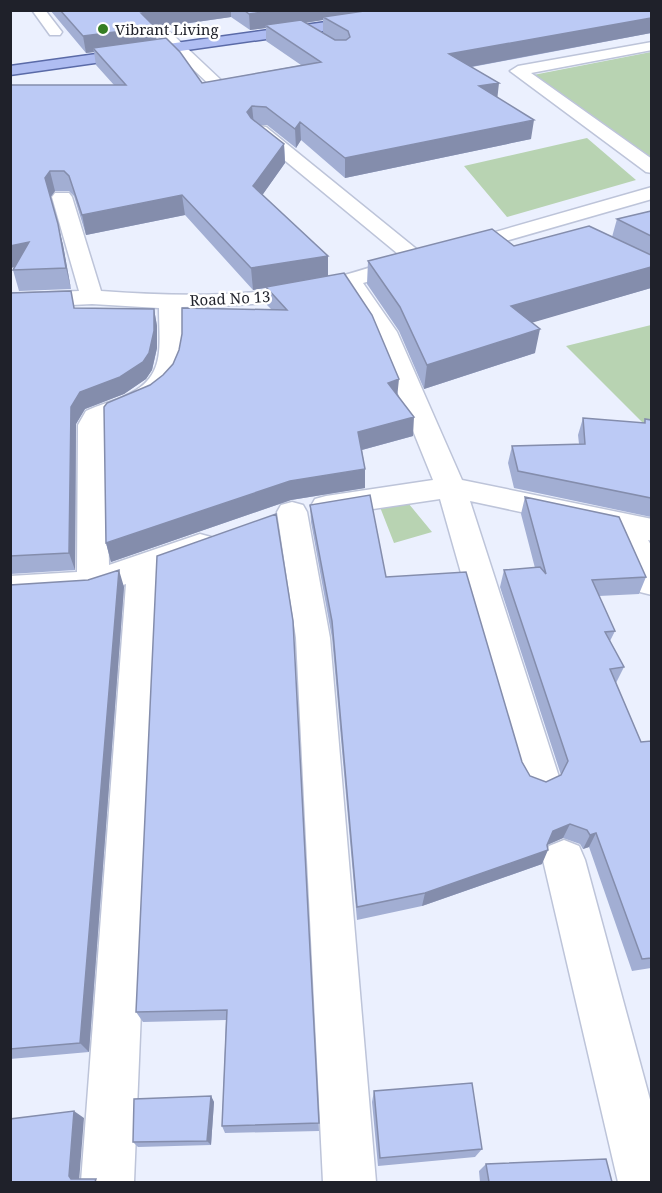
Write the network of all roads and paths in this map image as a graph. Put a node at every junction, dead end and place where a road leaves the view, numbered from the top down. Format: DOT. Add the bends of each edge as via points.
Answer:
graph roads {
  1 [pos="38,10"];
  2 [pos="354,10"];
  3 [pos="443,10"];
  4 [pos="307,31"];
  5 [pos="55,32"];
  6 [pos="166,36"];
  7 [pos="111,42"];
  8 [pos="327,44"];
  9 [pos="651,46"];
  10 [pos="182,49"];
  11 [pos="10,71"];
  12 [pos="217,84"];
  13 [pos="260,131"];
  14 [pos="651,168"];
  15 [pos="651,193"];
  16 [pos="62,197"];
  17 [pos="550,221"];
  18 [pos="580,237"];
  19 [pos="419,260"];
  20 [pos="350,279"];
  21 [pos="92,297"];
  22 [pos="10,301"];
  23 [pos="170,301"];
  24 [pos="451,487"];
  25 [pos="639,528"];
  26 [pos="228,535"];
  27 [pos="143,566"];
  28 [pos="93,583"];
  29 [pos="651,583"];
  30 [pos="10,588"];
  31 [pos="540,777"];
  32 [pos="564,860"];
  33 [pos="107,1182"];
  34 [pos="350,1182"];
  35 [pos="645,1182"];
  1 -- 5 [label="street"];
  2 -- 6 [label="main road"];
  3 -- 4 [label="main road"];
  4 -- 8 [label="street"];
  4 -- 10 [label="main road"];
  6 -- 7 [label="main road"];
  6 -- 10 [label="street"];
  9 -- 14 [label="street" via="518,71"];
  10 -- 11 [label="main road"];
  10 -- 12 [label="street"];
  13 -- 19 [label="street"];
  15 -- 17 [label="street, Road No 13"];
  16 -- 21 [label="street"];
  17 -- 18 [label="street"];
  17 -- 19 [label="street, Road No 13"];
  19 -- 20 [label="street, Road No 13"];
  20 -- 23 [label="street, Road No 13" via="313,290 255,299"];
  20 -- 24 [label="street" via="385,332"];
  21 -- 22 [label="street, Road No 13"];
  21 -- 23 [label="street, Road No 13"];
  23 -- 28 [label="street" via="170,361 162,384 144,397 100,414 92,425"];
  24 -- 25 [label="street"];
  24 -- 31 [label="street"];
  24 -- 34 [label="street" via="281,516 313,638"];
  25 -- 29 [label="street"];
  26 -- 27 [label="street"];
  27 -- 28 [label="street"];
  27 -- 33 [label="street"];
  28 -- 30 [label="street"];
  32 -- 35 [label="street"];
}
